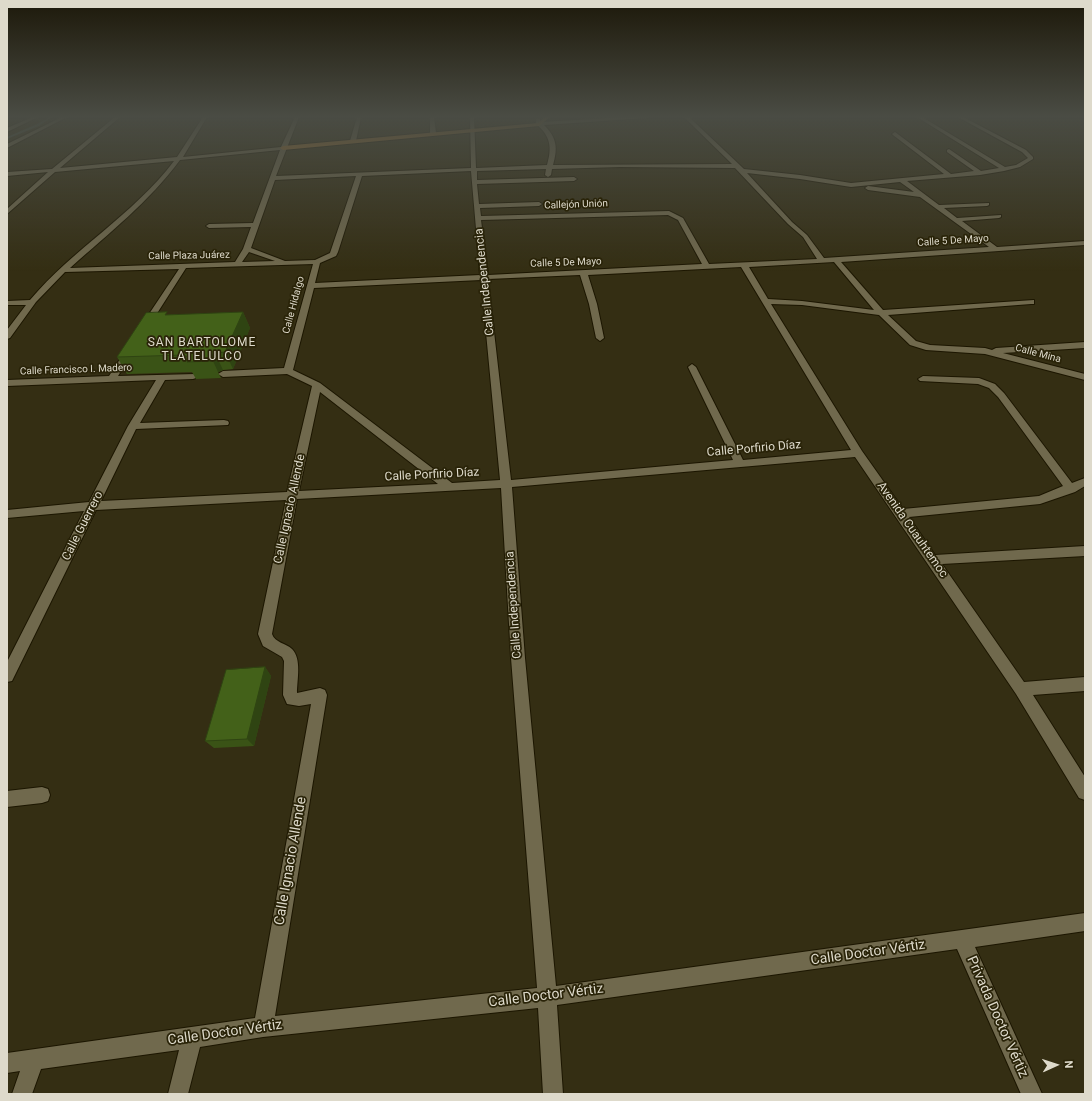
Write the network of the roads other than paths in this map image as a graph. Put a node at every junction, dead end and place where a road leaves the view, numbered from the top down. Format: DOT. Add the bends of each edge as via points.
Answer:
graph roads {
  1 [pos="72,168"];
  2 [pos="171,168"];
  3 [pos="276,168"];
  4 [pos="474,168"];
  5 [pos="536,168"];
  6 [pos="549,168"];
  7 [pos="739,168"];
  8 [pos="940,168"];
  9 [pos="974,168"];
  10 [pos="1004,169"];
  11 [pos="54,170"];
  12 [pos="742,171"];
  13 [pos="980,173"];
  14 [pos="7,174"];
  15 [pos="360,174"];
  16 [pos="474,175"];
  17 [pos="949,175"];
  18 [pos="272,178"];
  19 [pos="574,179"];
  20 [pos="548,180"];
  21 [pos="901,180"];
  22 [pos="852,185"];
  23 [pos="920,195"];
  24 [pos="539,204"];
  25 [pos="987,204"];
  26 [pos="936,207"];
  27 [pos="7,212"];
  28 [pos="477,212"];
  29 [pos="999,216"];
  30 [pos="954,220"];
  31 [pos="255,225"];
  32 [pos="209,226"];
  33 [pos="1085,242"];
  34 [pos="994,248"];
  35 [pos="247,249"];
  36 [pos="836,260"];
  37 [pos="822,261"];
  38 [pos="317,262"];
  39 [pos="289,263"];
  40 [pos="237,265"];
  41 [pos="744,265"];
  42 [pos="184,266"];
  43 [pos="707,267"];
  44 [pos="62,270"];
  45 [pos="583,272"];
  46 [pos="484,276"];
  47 [pos="310,286"];
  48 [pos="767,301"];
  49 [pos="32,302"];
  50 [pos="1031,302"];
  51 [pos="7,303"];
  52 [pos="881,314"];
  53 [pos="141,332"];
  54 [pos="7,336"];
  55 [pos="600,338"];
  56 [pos="1085,345"];
  57 [pos="133,346"];
  58 [pos="985,351"];
  59 [pos="692,367"];
  60 [pos="288,371"];
  61 [pos="223,374"];
  62 [pos="193,376"];
  63 [pos="162,377"];
  64 [pos="1085,377"];
  65 [pos="923,378"];
  66 [pos="112,379"];
  67 [pos="7,384"];
  68 [pos="317,385"];
  69 [pos="224,423"];
  70 [pos="134,426"];
  71 [pos="858,453"];
  72 [pos="740,464"];
  73 [pos="1085,482"];
  74 [pos="506,484"];
  75 [pos="450,487"];
  76 [pos="1071,489"];
  77 [pos="292,496"];
  78 [pos="93,506"];
  79 [pos="7,514"];
  80 [pos="900,514"];
  81 [pos="1085,550"];
  82 [pos="932,560"];
  83 [pos="7,676"];
  84 [pos="1085,684"];
  85 [pos="1021,689"];
  86 [pos="1085,792"];
  87 [pos="42,795"];
  88 [pos="7,799"];
  89 [pos="1085,922"];
  90 [pos="962,940"];
  91 [pos="547,997"];
  92 [pos="263,1027"];
  93 [pos="192,1038"];
  94 [pos="34,1060"];
  95 [pos="7,1063"];
  96 [pos="22,1094"];
  97 [pos="178,1094"];
  98 [pos="553,1094"];
  99 [pos="1032,1094"];
  1 -- 11 [label="street"];
  2 -- 44 [label="street" via="139,204"];
  3 -- 18 [label="street"];
  4 -- 16 [label="street, Calle Independencia"];
  5 -- 16 [label="street"];
  6 -- 20 [label="street"];
  7 -- 12 [label="street"];
  8 -- 17 [label="street"];
  9 -- 13 [label="street"];
  10 -- 13 [label="street"];
  11 -- 14 [label="street"];
  11 -- 27 [label="street"];
  12 -- 22 [label="street"];
  12 -- 37 [label="street" via="790,223 806,236"];
  13 -- 17 [label="street"];
  15 -- 16 [label="street"];
  15 -- 18 [label="street"];
  15 -- 38 [label="street" via="333,254"];
  16 -- 20 [label="street"];
  16 -- 28 [label="street, Calle Independencia"];
  17 -- 21 [label="street"];
  18 -- 31 [label="street"];
  19 -- 20 [label="street"];
  21 -- 22 [label="street"];
  21 -- 23 [label="street"];
  22 -- 23 [label="street"];
  23 -- 26 [label="street"];
  24 -- 28 [label="street"];
  25 -- 26 [label="street"];
  26 -- 30 [label="street"];
  28 -- 43 [label="street, Callejón Unión" via="674,214 681,219"];
  28 -- 46 [label="street, Calle Independencia"];
  29 -- 30 [label="street"];
  30 -- 34 [label="street"];
  31 -- 32 [label="street"];
  31 -- 35 [label="street"];
  33 -- 34 [label="street, Calle 5 De Mayo"];
  34 -- 36 [label="street, Calle 5 De Mayo"];
  35 -- 39 [label="street"];
  35 -- 40 [label="street"];
  36 -- 37 [label="street, Calle 5 De Mayo"];
  36 -- 52 [label="street"];
  37 -- 41 [label="street, Calle 5 De Mayo"];
  38 -- 39 [label="street, Calle Plaza Juárez"];
  38 -- 47 [label="street, Calle Hidalgo"];
  39 -- 40 [label="street, Calle Plaza Juárez"];
  40 -- 42 [label="street, Calle Plaza Juárez"];
  41 -- 43 [label="street, Calle 5 De Mayo"];
  41 -- 48 [label="street, Avenida Cuauhtemoc"];
  42 -- 44 [label="street, Calle Plaza Juárez"];
  42 -- 53 [label="street"];
  43 -- 45 [label="street, Calle 5 De Mayo"];
  44 -- 49 [label="street"];
  45 -- 46 [label="street, Calle 5 De Mayo"];
  45 -- 55 [label="street"];
  46 -- 47 [label="street, Calle 5 De Mayo"];
  46 -- 74 [label="street, Calle Independencia"];
  47 -- 60 [label="street, Calle Hidalgo"];
  48 -- 52 [label="street" via="796,302"];
  48 -- 71 [label="street, Avenida Cuauhtemoc"];
  49 -- 51 [label="street"];
  49 -- 54 [label="street"];
  50 -- 52 [label="street"];
  52 -- 58 [label="street, Calle Mina" via="910,341 929,348"];
  56 -- 58 [label="street, Calle Mina"];
  57 -- 66 [label="street"];
  58 -- 64 [label="street, Calle Mina"];
  59 -- 72 [label="street"];
  60 -- 61 [label="street"];
  60 -- 68 [label="street"];
  62 -- 63 [label="street, Calle Francisco I. Madero"];
  63 -- 66 [label="street, Calle Francisco I. Madero"];
  63 -- 70 [label="street, Calle Guerrero"];
  65 -- 76 [label="street" via="979,381 992,386"];
  66 -- 67 [label="street, Calle Francisco I. Madero"];
  68 -- 75 [label="street"];
  68 -- 77 [label="street, Calle Ignacio Allende"];
  69 -- 70 [label="street"];
  70 -- 78 [label="street, Calle Guerrero"];
  71 -- 72 [label="street, Calle Porfirio Díaz"];
  71 -- 80 [label="street, Avenida Cuauhtemoc"];
  72 -- 74 [label="street, Calle Porfirio Díaz"];
  73 -- 76 [label="street"];
  74 -- 75 [label="street, Calle Porfirio Díaz"];
  74 -- 91 [label="street, Calle Independencia"];
  75 -- 77 [label="street, Calle Porfirio Díaz"];
  76 -- 80 [label="street" via="1028,502"];
  77 -- 78 [label="street, Calle Porfirio Díaz"];
  77 -- 92 [label="street, Calle Ignacio Allende" via="265,634 268,642 288,653 291,660 292,698 297,700 320,695"];
  78 -- 79 [label="street, Calle Porfirio Díaz"];
  78 -- 83 [label="street, Calle Guerrero"];
  80 -- 82 [label="street, Avenida Cuauhtemoc"];
  81 -- 82 [label="street"];
  82 -- 85 [label="street, Avenida Cuauhtemoc"];
  84 -- 85 [label="street"];
  85 -- 86 [label="street, Avenida Cuauhtemoc"];
  87 -- 88 [label="street"];
  89 -- 90 [label="street, Calle Doctor Vértiz"];
  90 -- 91 [label="street, Calle Doctor Vértiz"];
  90 -- 99 [label="street, Privada Doctor Vértiz"];
  91 -- 92 [label="street, Calle Doctor Vértiz"];
  91 -- 98 [label="street, Calle Independencia"];
  92 -- 93 [label="street, Calle Doctor Vértiz"];
  93 -- 94 [label="street, Calle Doctor Vértiz"];
  93 -- 97 [label="street"];
  94 -- 95 [label="street, Calle Doctor Vértiz"];
  94 -- 96 [label="street"];
}
